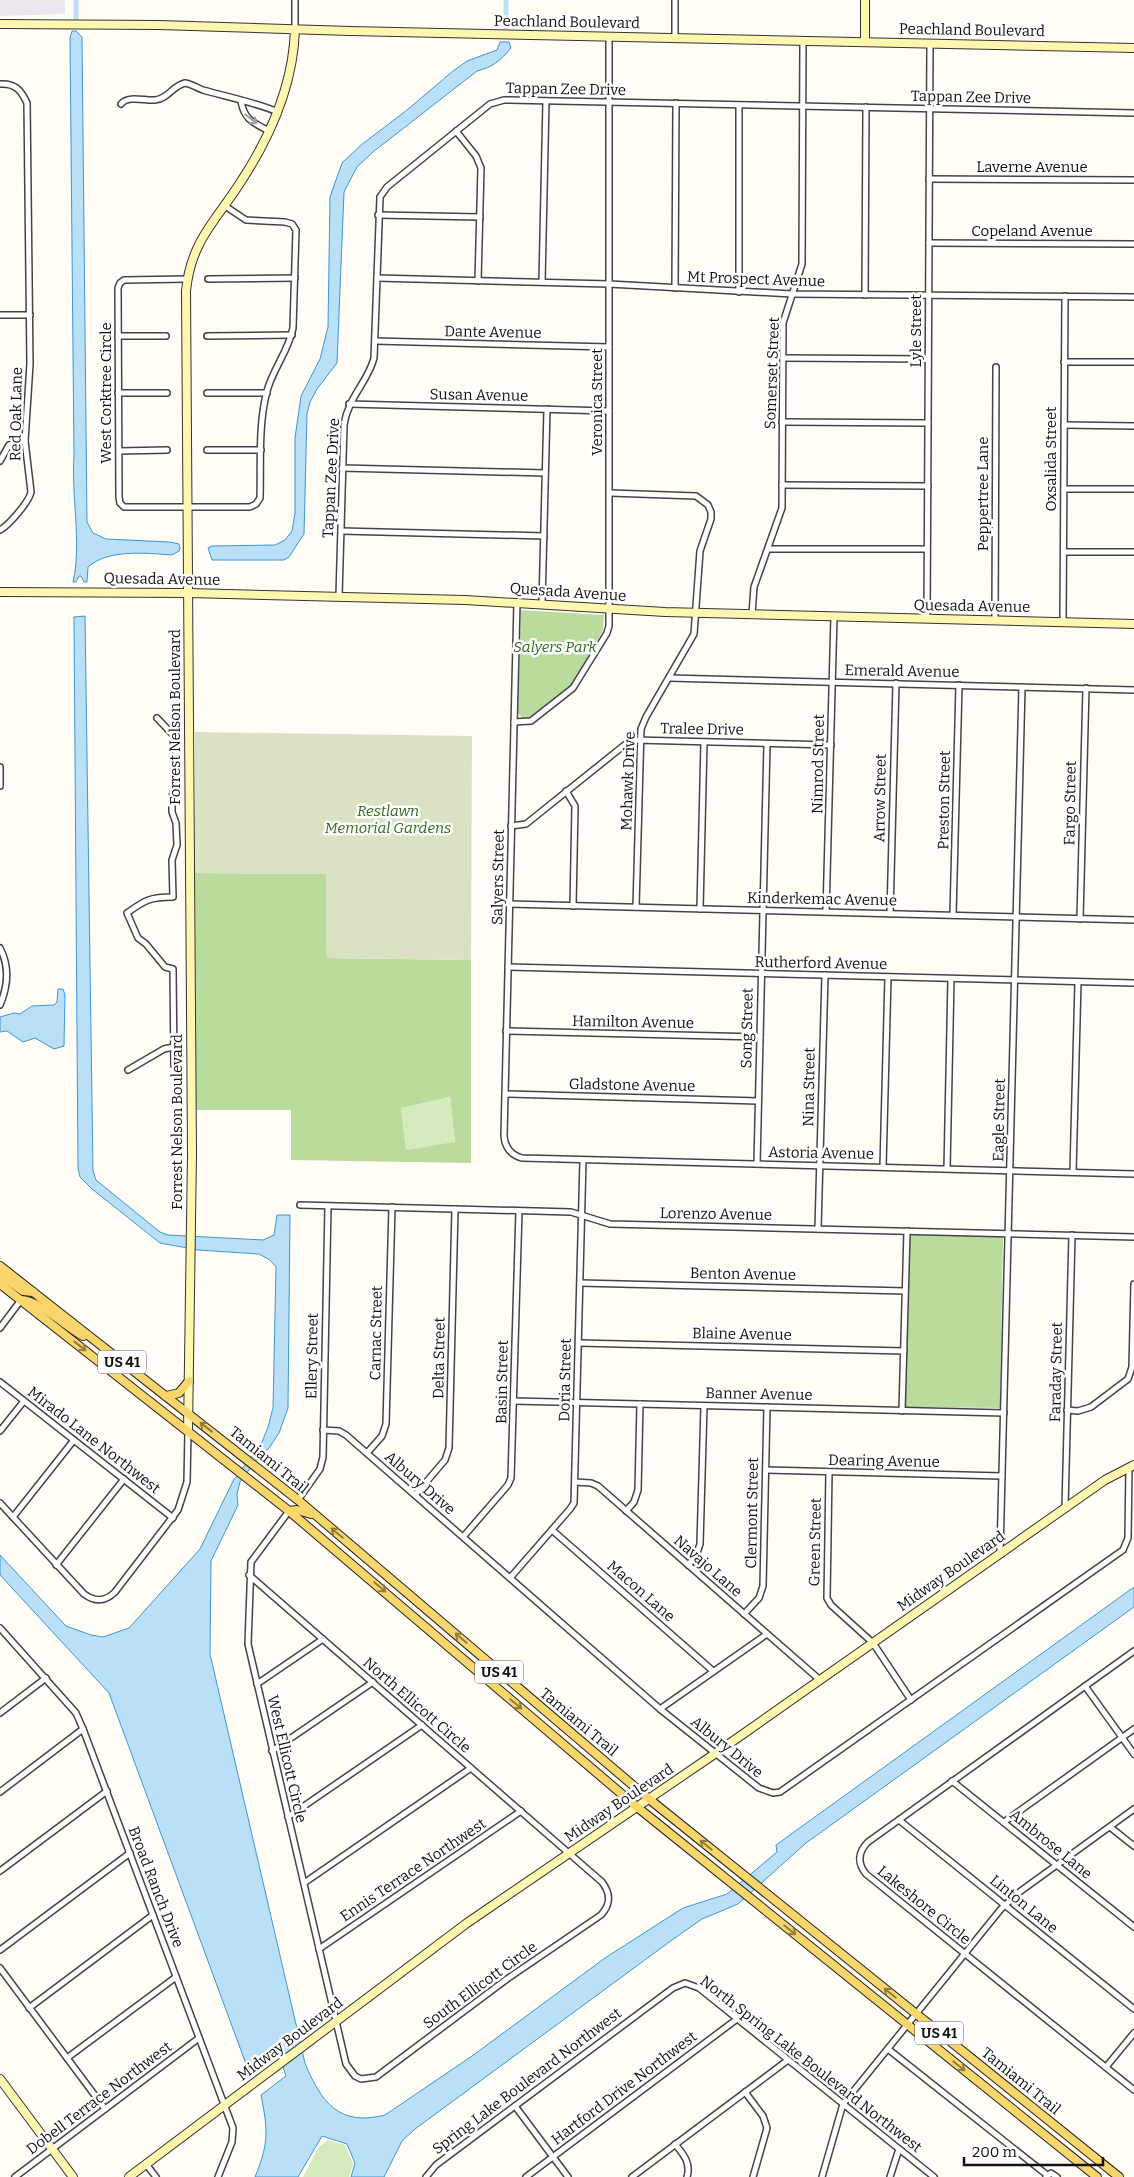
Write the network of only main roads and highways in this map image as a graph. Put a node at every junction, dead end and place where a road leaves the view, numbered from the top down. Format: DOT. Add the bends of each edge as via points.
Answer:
graph roads {
  1 [pos="0,1266"];
  2 [pos="0,1275"];
  3 [pos="0,1284"];
  4 [pos="33,1292"];
  5 [pos="21,1300"];
  6 [pos="109,1351"];
  7 [pos="189,1381"];
  8 [pos="166,1396"];
  9 [pos="273,1498"];
  10 [pos="298,1500"];
  11 [pos="289,1511"];
  12 [pos="320,1518"];
  13 [pos="1086,2168"];
  14 [pos="1116,2174"];
  15 [pos="1097,2177"];
  1 -- 4 [label="main road, Tamiami Trail / US 41"];
  2 -- 4 [label="main road" via="23,1291"];
  3 -- 5 [label="main road, Tamiami Trail / US 41"];
  4 -- 6 [label="main road, Tamiami Trail / US 41"];
  5 -- 6 [label="main road" via="36,1304 65,1326"];
  5 -- 9 [label="main road, Tamiami Trail / US 41, one-way"];
  6 -- 8 [label="main road, Tamiami Trail / US 41"];
  7 -- 8 [label="main road" via="179,1394"];
  10 -- 8 [label="main road, Tamiami Trail / US 41, one-way"];
  9 -- 10 [label="main road" via="288,1502"];
  9 -- 11 [label="main road, Tamiami Trail / US 41"];
  10 -- 12 [label="main road, Tamiami Trail / US 41"];
  11 -- 12 [label="main road" via="297,1510"];
  11 -- 13 [label="main road, Tamiami Trail / US 41, one-way" via="637,1807"];
  14 -- 12 [label="main road, Tamiami Trail / US 41, one-way" via="648,1799"];
  13 -- 14 [label="main road"];
  13 -- 15 [label="main road, Tamiami Trail / US 41"];
}
